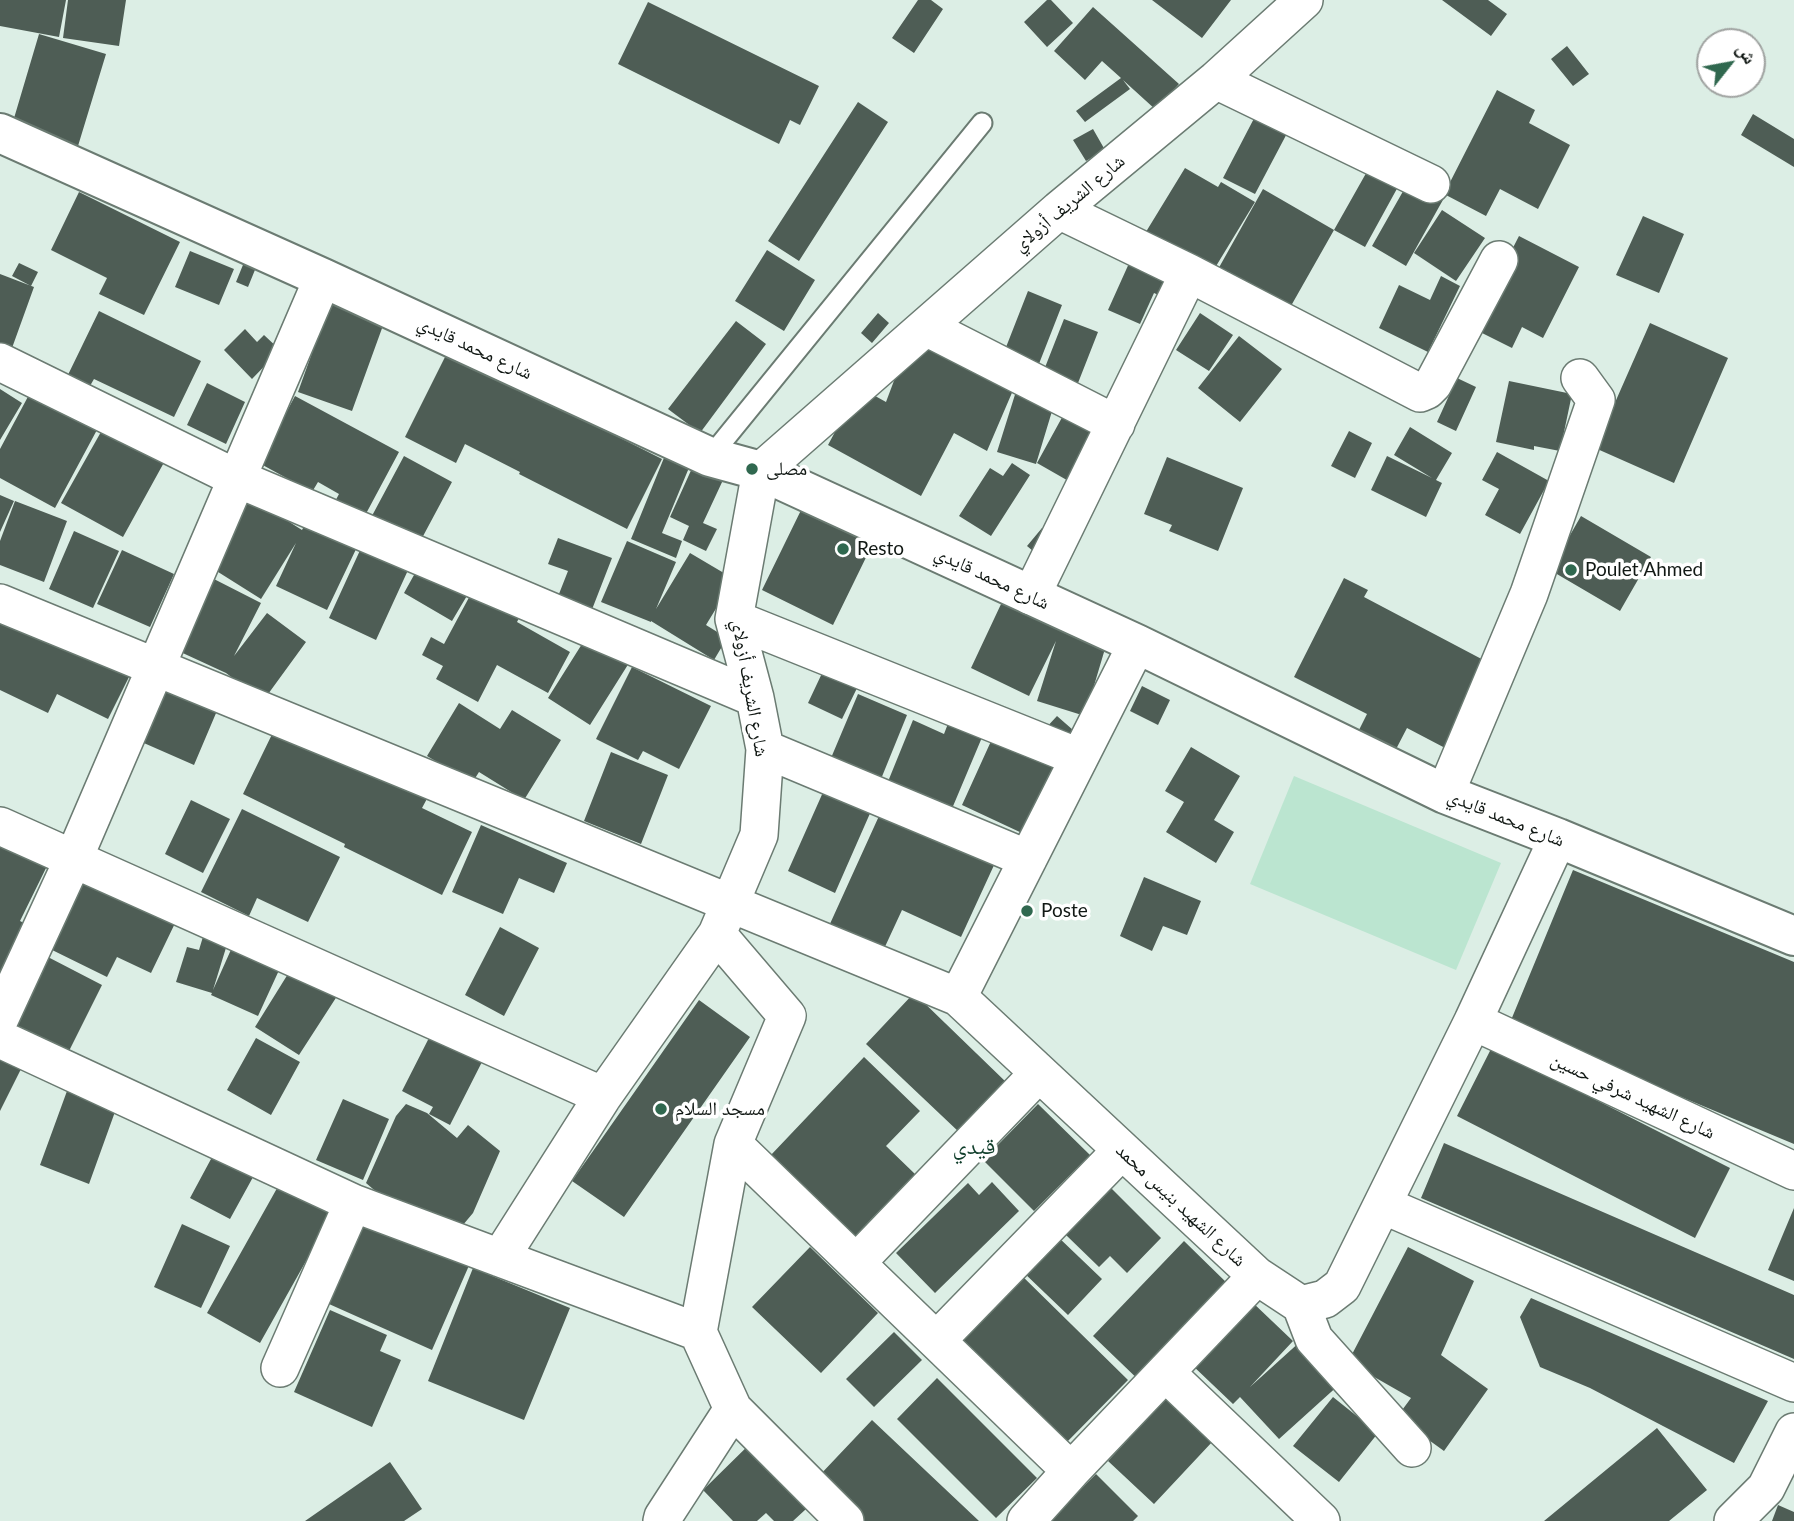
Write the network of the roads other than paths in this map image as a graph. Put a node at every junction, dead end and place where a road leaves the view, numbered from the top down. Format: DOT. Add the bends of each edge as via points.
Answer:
graph roads {
  1 [pos="1304,0"];
  2 [pos="1216,79"];
  3 [pos="982,123"];
  4 [pos="0,133"];
  5 [pos="1431,184"];
  6 [pos="1059,209"];
  7 [pos="1499,260"];
  8 [pos="1189,273"];
  9 [pos="323,278"];
  10 [pos="926,327"];
  11 [pos="0,362"];
  12 [pos="1580,378"];
  13 [pos="1116,424"];
  14 [pos="710,457"];
  15 [pos="761,471"];
  16 [pos="236,478"];
  17 [pos="1031,596"];
  18 [pos="0,604"];
  19 [pos="734,619"];
  20 [pos="1137,644"];
  21 [pos="157,667"];
  22 [pos="755,698"];
  23 [pos="765,749"];
  24 [pos="1078,757"];
  25 [pos="1445,794"];
  26 [pos="0,826"];
  27 [pos="1558,838"];
  28 [pos="1028,859"];
  29 [pos="73,860"];
  30 [pos="723,919"];
  31 [pos="1794,936"];
  32 [pos="958,997"];
  33 [pos="0,1017"];
  34 [pos="1473,1021"];
  35 [pos="0,1039"];
  36 [pos="1039,1073"];
  37 [pos="603,1096"];
  38 [pos="733,1144"];
  39 [pos="1122,1150"];
  40 [pos="1794,1171"];
  41 [pos="353,1203"];
  42 [pos="1383,1205"];
  43 [pos="500,1258"];
  44 [pos="857,1262"];
  45 [pos="1257,1276"];
  46 [pos="1301,1305"];
  47 [pos="698,1332"];
  48 [pos="937,1340"];
  49 [pos="280,1368"];
  50 [pos="1166,1373"];
  51 [pos="1794,1383"];
  52 [pos="733,1409"];
  53 [pos="1794,1432"];
  54 [pos="1412,1448"];
  55 [pos="1071,1471"];
  56 [pos="663,1521"];
  57 [pos="845,1521"];
  58 [pos="1026,1521"];
  59 [pos="1321,1521"];
  60 [pos="1733,1521"];
  1 -- 2 [label="street, شارع الشريف أزولاي"];
  2 -- 5 [label="street"];
  2 -- 6 [label="street, شارع الشريف أزولاي"];
  3 -- 14 [label="lane"];
  4 -- 9 [label="main road, شارع محمد قايدي"];
  6 -- 8 [label="street"];
  6 -- 10 [label="street, شارع الشريف أزولاي"];
  7 -- 8 [label="street" via="1433,384 1420,393"];
  8 -- 13 [label="street"];
  9 -- 14 [label="main road, شارع محمد قايدي"];
  9 -- 16 [label="street"];
  10 -- 13 [label="street"];
  10 -- 15 [label="street, شارع الشريف أزولاي"];
  11 -- 16 [label="street"];
  12 -- 25 [label="street" via="1596,400 1530,594"];
  13 -- 17 [label="street"];
  14 -- 15 [label="main road, شارع محمد قايدي"];
  15 -- 17 [label="main road, شارع محمد قايدي"];
  15 -- 19 [label="street, شارع الشريف أزولاي"];
  16 -- 21 [label="street"];
  16 -- 22 [label="street"];
  17 -- 20 [label="main road, شارع محمد قايدي"];
  18 -- 21 [label="street"];
  19 -- 22 [label="street, شارع الشريف أزولاي"];
  19 -- 24 [label="street"];
  20 -- 24 [label="street"];
  20 -- 25 [label="main road, شارع محمد قايدي"];
  21 -- 29 [label="street"];
  21 -- 30 [label="street"];
  22 -- 23 [label="street, شارع الشريف أزولاي"];
  23 -- 28 [label="street"];
  23 -- 30 [label="street, شارع الشريف أزولاي" via="759,835"];
  24 -- 28 [label="street"];
  25 -- 27 [label="main road, شارع محمد قايدي"];
  26 -- 29 [label="street"];
  27 -- 31 [label="main road, شارع محمد قايدي"];
  27 -- 34 [label="street"];
  28 -- 32 [label="street"];
  29 -- 33 [label="street"];
  29 -- 37 [label="street"];
  30 -- 32 [label="street"];
  30 -- 37 [label="street, شارع الشريف أزولاي"];
  30 -- 38 [label="street" via="787,1016"];
  32 -- 36 [label="street, شارع الشهيد بنيس محمد"];
  34 -- 40 [label="street, شارع الشهيد شرفي حسين"];
  34 -- 42 [label="street"];
  35 -- 41 [label="street"];
  36 -- 39 [label="street, شارع الشهيد بنيس محمد"];
  36 -- 44 [label="street"];
  37 -- 43 [label="street, شارع الشريف أزولاي"];
  38 -- 44 [label="street"];
  38 -- 47 [label="street"];
  39 -- 45 [label="street, شارع الشهيد بنيس محمد"];
  39 -- 48 [label="street"];
  41 -- 43 [label="street"];
  41 -- 49 [label="street"];
  42 -- 46 [label="street" via="1342,1286 1325,1299"];
  42 -- 51 [label="street"];
  43 -- 47 [label="street"];
  44 -- 48 [label="street"];
  45 -- 46 [label="street, شارع الشهيد بنيس محمد"];
  45 -- 50 [label="street"];
  46 -- 54 [label="street" via="1314,1339"];
  47 -- 52 [label="street"];
  48 -- 55 [label="street"];
  50 -- 55 [label="street"];
  50 -- 59 [label="street"];
  52 -- 56 [label="street"];
  52 -- 57 [label="street"];
  53 -- 60 [label="street" via="1766,1488"];
  55 -- 58 [label="street"];
}
